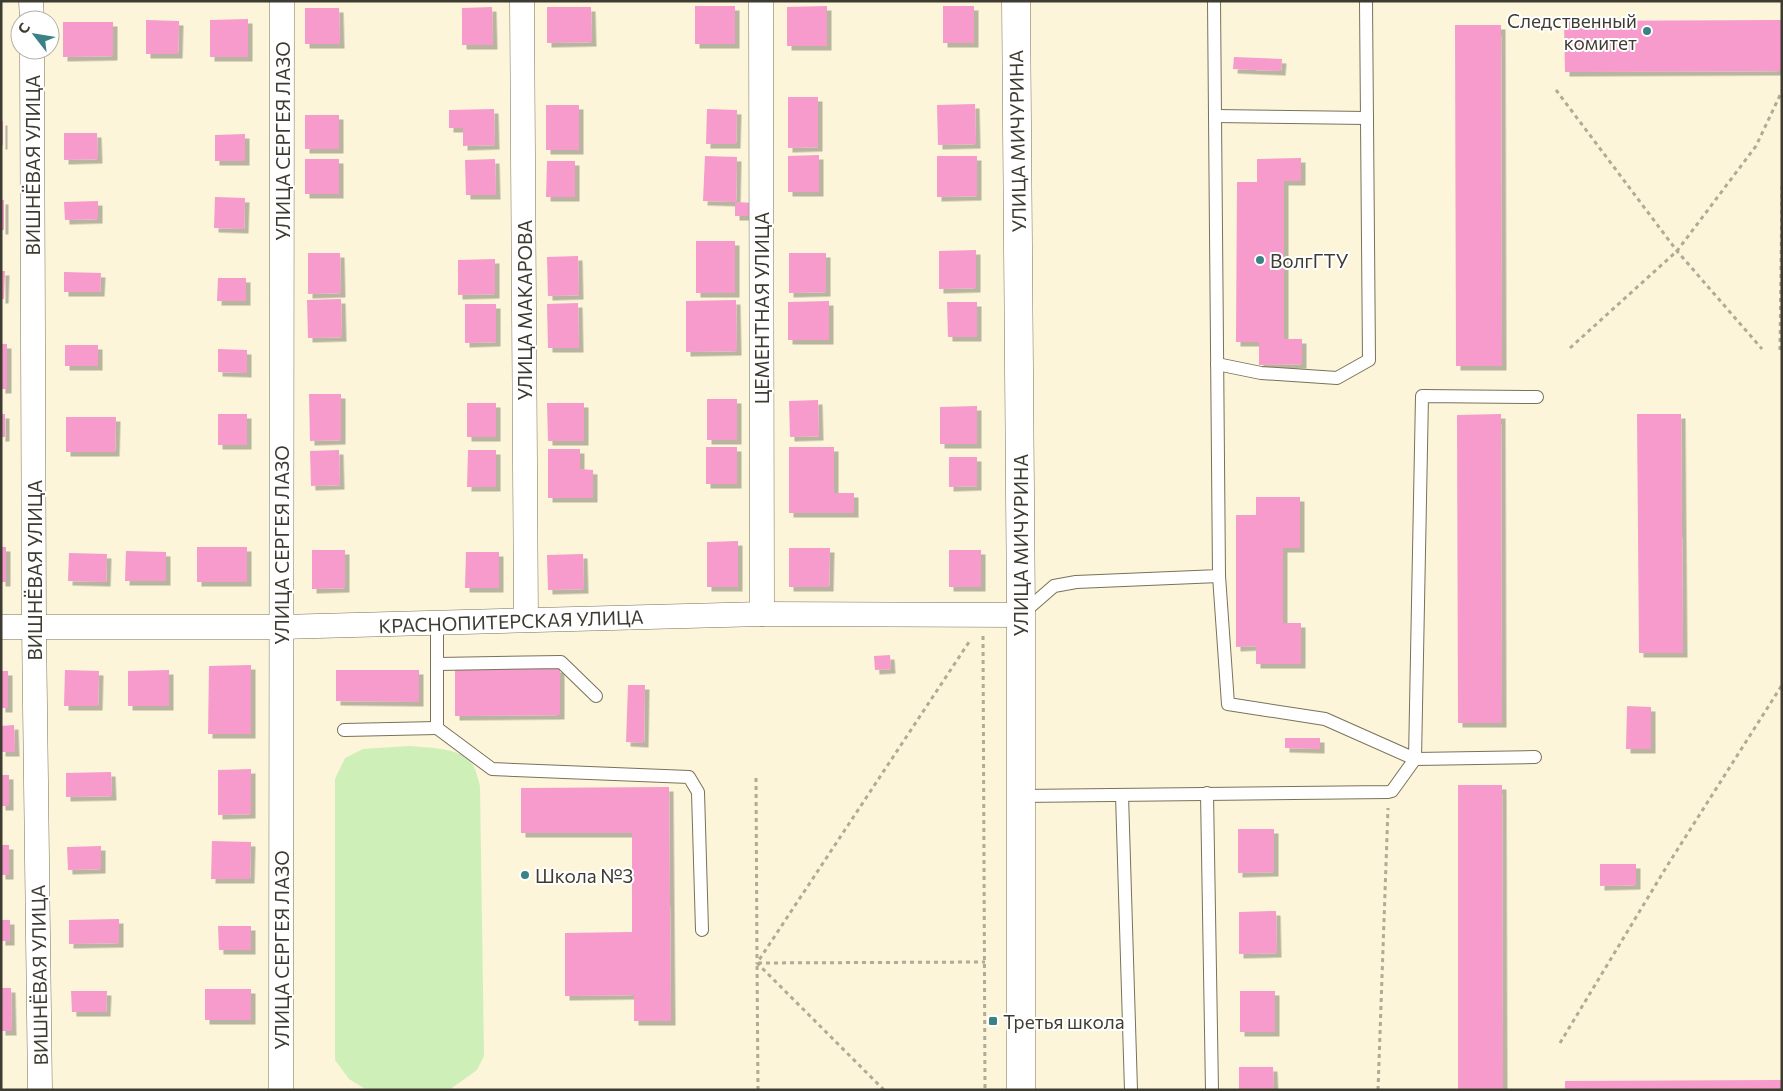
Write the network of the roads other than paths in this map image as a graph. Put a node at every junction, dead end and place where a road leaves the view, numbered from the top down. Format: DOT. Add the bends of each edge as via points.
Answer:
graph roads {
  1 [pos="282,1"];
  2 [pos="522,1"];
  3 [pos="760,1"];
  4 [pos="1016,1"];
  5 [pos="1214,1"];
  6 [pos="1366,1"];
  7 [pos="32,60"];
  8 [pos="1215,116"];
  9 [pos="1367,118"];
  10 [pos="1217,364"];
  11 [pos="1537,397"];
  12 [pos="1219,576"];
  13 [pos="762,614"];
  14 [pos="1021,615"];
  15 [pos="526,619"];
  16 [pos="437,624"];
  17 [pos="281,627"];
  18 [pos="1,628"];
  19 [pos="34,628"];
  20 [pos="438,664"];
  21 [pos="596,696"];
  22 [pos="437,728"];
  23 [pos="344,730"];
  24 [pos="1534,757"];
  25 [pos="1415,759"];
  26 [pos="1207,794"];
  27 [pos="1122,795"];
  28 [pos="1021,796"];
  29 [pos="702,930"];
  30 [pos="40,1090"];
  31 [pos="281,1090"];
  32 [pos="1021,1090"];
  33 [pos="1131,1090"];
  34 [pos="1212,1090"];
  1 -- 17 [label="street, УЛИЦА СЕРГЕЯ ЛАЗО"];
  2 -- 15 [label="street, УЛИЦА МАКАРОВА"];
  3 -- 13 [label="street, ЦЕМЕНТНАЯ УЛИЦА"];
  4 -- 14 [label="street, УЛИЦА МИЧУРИНА"];
  5 -- 8 [label="lane"];
  6 -- 9 [label="lane"];
  7 -- 19 [label="street, ВИШНЁВАЯ УЛИЦА"];
  8 -- 9 [label="lane"];
  8 -- 10 [label="lane"];
  9 -- 10 [label="lane" via="1369,360 1337,378 1261,373"];
  10 -- 12 [label="lane"];
  11 -- 25 [label="lane" via="1422,396"];
  12 -- 14 [label="lane" via="1076,582 1054,586"];
  12 -- 25 [label="lane" via="1228,704 1325,719"];
  13 -- 14 [label="street, КРАСНОПИТЕРСКАЯ УЛИЦА"];
  13 -- 15 [label="street, КРАСНОПИТЕРСКАЯ УЛИЦА"];
  14 -- 28 [label="street, УЛИЦА МИЧУРИНА"];
  15 -- 16 [label="street, КРАСНОПИТЕРСКАЯ УЛИЦА"];
  16 -- 17 [label="street, КРАСНОПИТЕРСКАЯ УЛИЦА"];
  16 -- 20 [label="lane"];
  17 -- 19 [label="street, КРАСНОПИТЕРСКАЯ УЛИЦА"];
  17 -- 31 [label="street, УЛИЦА СЕРГЕЯ ЛАЗО"];
  18 -- 19 [label="street, КРАСНОПИТЕРСКАЯ УЛИЦА"];
  19 -- 30 [label="street, ВИШНЁВАЯ УЛИЦА"];
  20 -- 21 [label="lane" via="561,662"];
  20 -- 22 [label="lane"];
  22 -- 23 [label="lane"];
  22 -- 29 [label="lane" via="492,769 689,777 698,792"];
  24 -- 25 [label="lane"];
  25 -- 26 [label="lane" via="1388,792"];
  26 -- 27 [label="lane"];
  26 -- 34 [label="lane"];
  27 -- 28 [label="lane"];
  27 -- 33 [label="lane"];
  28 -- 32 [label="street, УЛИЦА МИЧУРИНА"];
}
